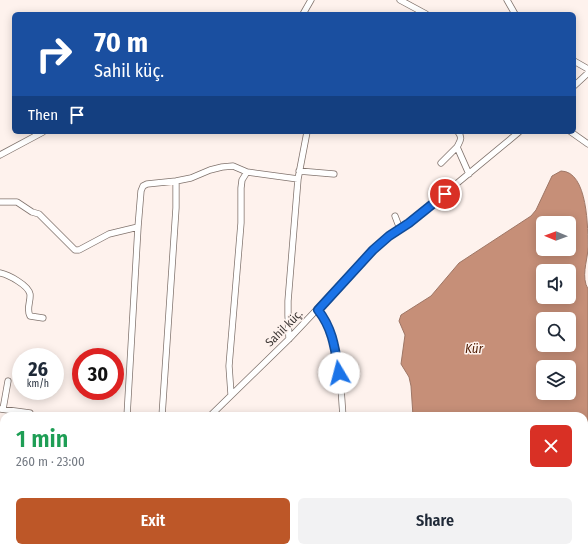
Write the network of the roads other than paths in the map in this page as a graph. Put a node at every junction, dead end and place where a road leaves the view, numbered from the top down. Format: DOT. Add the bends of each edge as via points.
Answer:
graph roads {
  1 [pos="311,0"];
  2 [pos="400,0"];
  3 [pos="507,0"];
  4 [pos="304,12"];
  5 [pos="422,12"];
  6 [pos="514,12"];
  7 [pos="576,62"];
  8 [pos="588,69"];
  9 [pos="588,73"];
  10 [pos="576,84"];
  11 [pos="39,134"];
  12 [pos="307,134"];
  13 [pos="460,134"];
  14 [pos="517,134"];
  15 [pos="573,134"];
  16 [pos="588,144"];
  17 [pos="457,147"];
  18 [pos="0,155"];
  19 [pos="441,163"];
  20 [pos="299,171"];
  21 [pos="247,172"];
  22 [pos="334,174"];
  23 [pos="469,174"];
  24 [pos="298,178"];
  25 [pos="176,181"];
  26 [pos="0,202"];
  27 [pos="395,216"];
  28 [pos="138,227"];
  29 [pos="400,229"];
  30 [pos="0,273"];
  31 [pos="318,310"];
  32 [pos="43,318"];
  33 [pos="289,339"];
  34 [pos="8,381"];
  35 [pos="231,394"];
  36 [pos="5,411"];
  37 [pos="18,412"];
  38 [pos="127,412"];
  39 [pos="162,412"];
  40 [pos="214,412"];
  41 [pos="343,412"];
  1 -- 4 [label="street"];
  2 -- 5 [label="street"];
  3 -- 6 [label="street"];
  7 -- 8 [label="street"];
  9 -- 10 [label="street"];
  11 -- 18 [label="street"];
  12 -- 20 [label="street"];
  13 -- 17 [label="street" via="461,140"];
  14 -- 23 [label="street, Sahil küç."];
  15 -- 16 [label="street"];
  17 -- 19 [label="street"];
  17 -- 23 [label="street"];
  20 -- 22 [label="street"];
  20 -- 24 [label="street"];
  21 -- 24 [label="street"];
  21 -- 25 [label="street" via="234,166 222,167"];
  21 -- 35 [label="street" via="241,188 241,224 229,366"];
  23 -- 29 [label="street, Sahil küç."];
  24 -- 33 [label="street" via="288,308"];
  25 -- 28 [label="street" via="143,186"];
  25 -- 39 [label="street"];
  26 -- 28 [label="street" via="16,202 39,214 75,250 109,234"];
  27 -- 29 [label="street"];
  28 -- 38 [label="street"];
  29 -- 31 [label="street, Sahil küç." via="373,250"];
  30 -- 32 [label="street" via="12,277 27,288 30,293 30,316"];
  31 -- 33 [label="street, Sahil küç."];
  31 -- 41 [label="street" via="334,340"];
  33 -- 35 [label="street, Sahil küç."];
  34 -- 36 [label="street"];
  35 -- 40 [label="street, Sahil küç."];
  36 -- 37 [label="street"];
}
